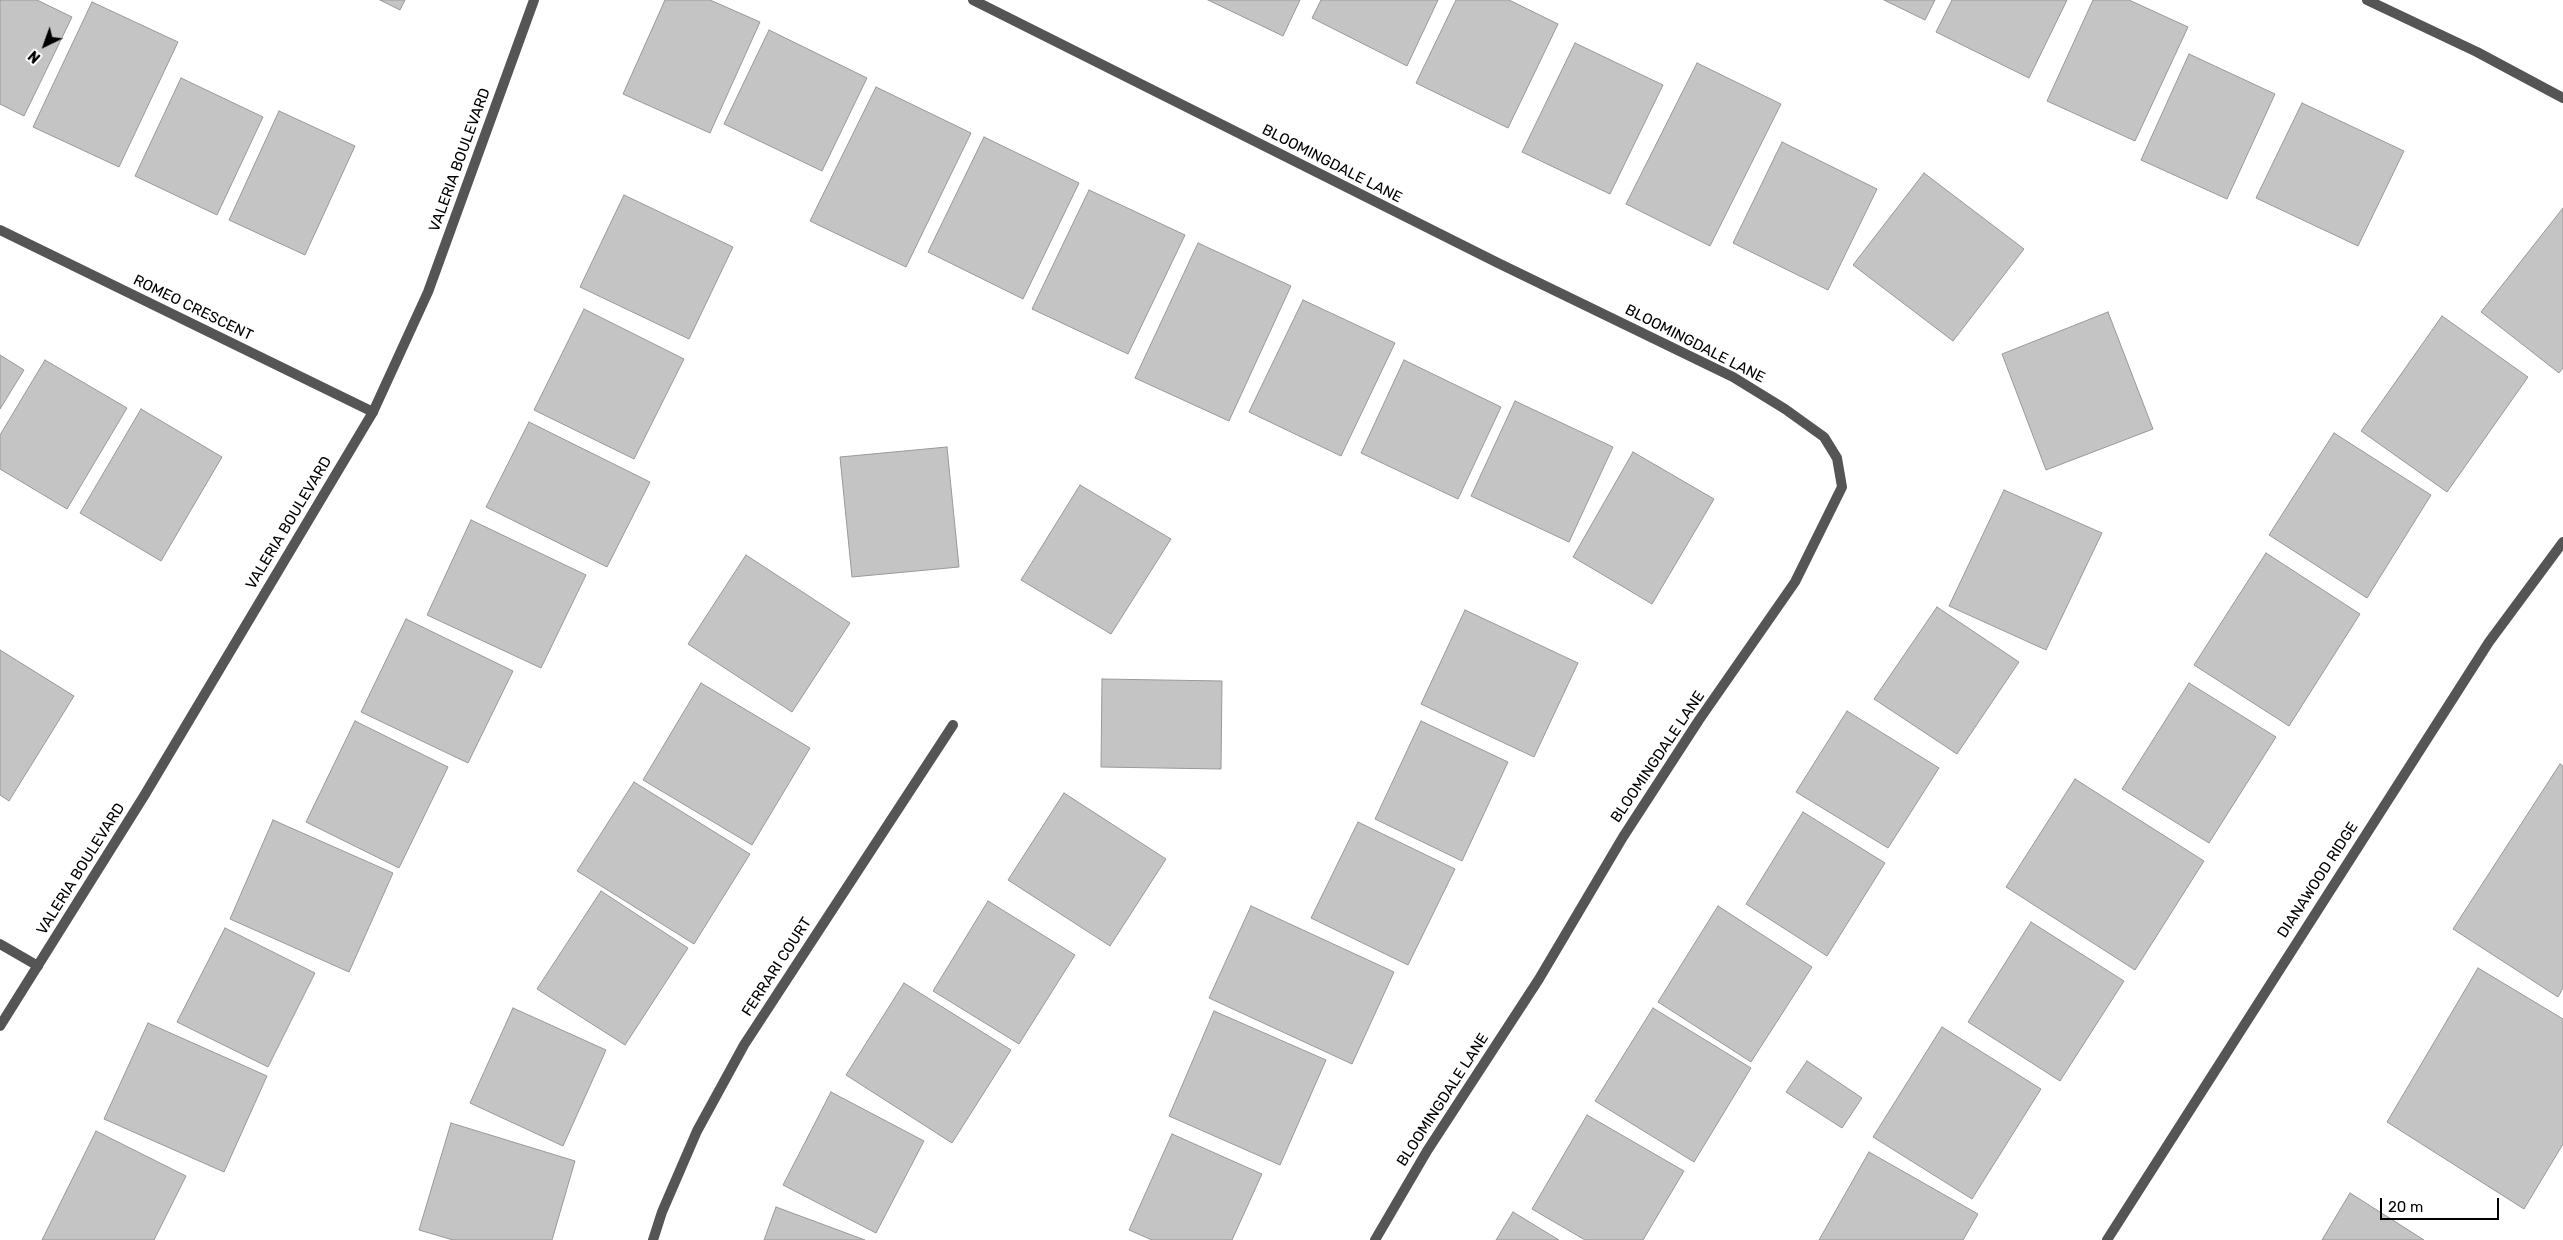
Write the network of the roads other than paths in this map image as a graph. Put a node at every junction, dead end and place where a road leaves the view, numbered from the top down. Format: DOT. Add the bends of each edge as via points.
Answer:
graph roads {
  1 [pos="534,0"];
  2 [pos="973,0"];
  3 [pos="2367,0"];
  4 [pos="2563,98"];
  5 [pos="0,230"];
  6 [pos="373,412"];
  7 [pos="2563,542"];
  8 [pos="953,725"];
  9 [pos="0,944"];
  10 [pos="38,966"];
  11 [pos="0,1026"];
  12 [pos="654,1240"];
  13 [pos="1375,1240"];
  14 [pos="2106,1240"];
  1 -- 6 [label="street, VALERIA BOULEVARD" via="428,292"];
  2 -- 13 [label="street, BLOOMINGDALE LANE" via="1733,377 1824,437 1837,458 1842,487 1795,582 1623,837 1539,979 1427,1151"];
  3 -- 4 [label="street" via="2477,52"];
  5 -- 6 [label="street, ROMEO CRESCENT"];
  6 -- 10 [label="street, VALERIA BOULEVARD" via="144,796"];
  7 -- 14 [label="street, DIANAWOOD RIDGE" via="2489,642"];
  8 -- 12 [label="street, FERRARI COURT" via="744,1045 697,1131 662,1212"];
  9 -- 10 [label="street"];
  10 -- 11 [label="street, VALERIA BOULEVARD"];
}
